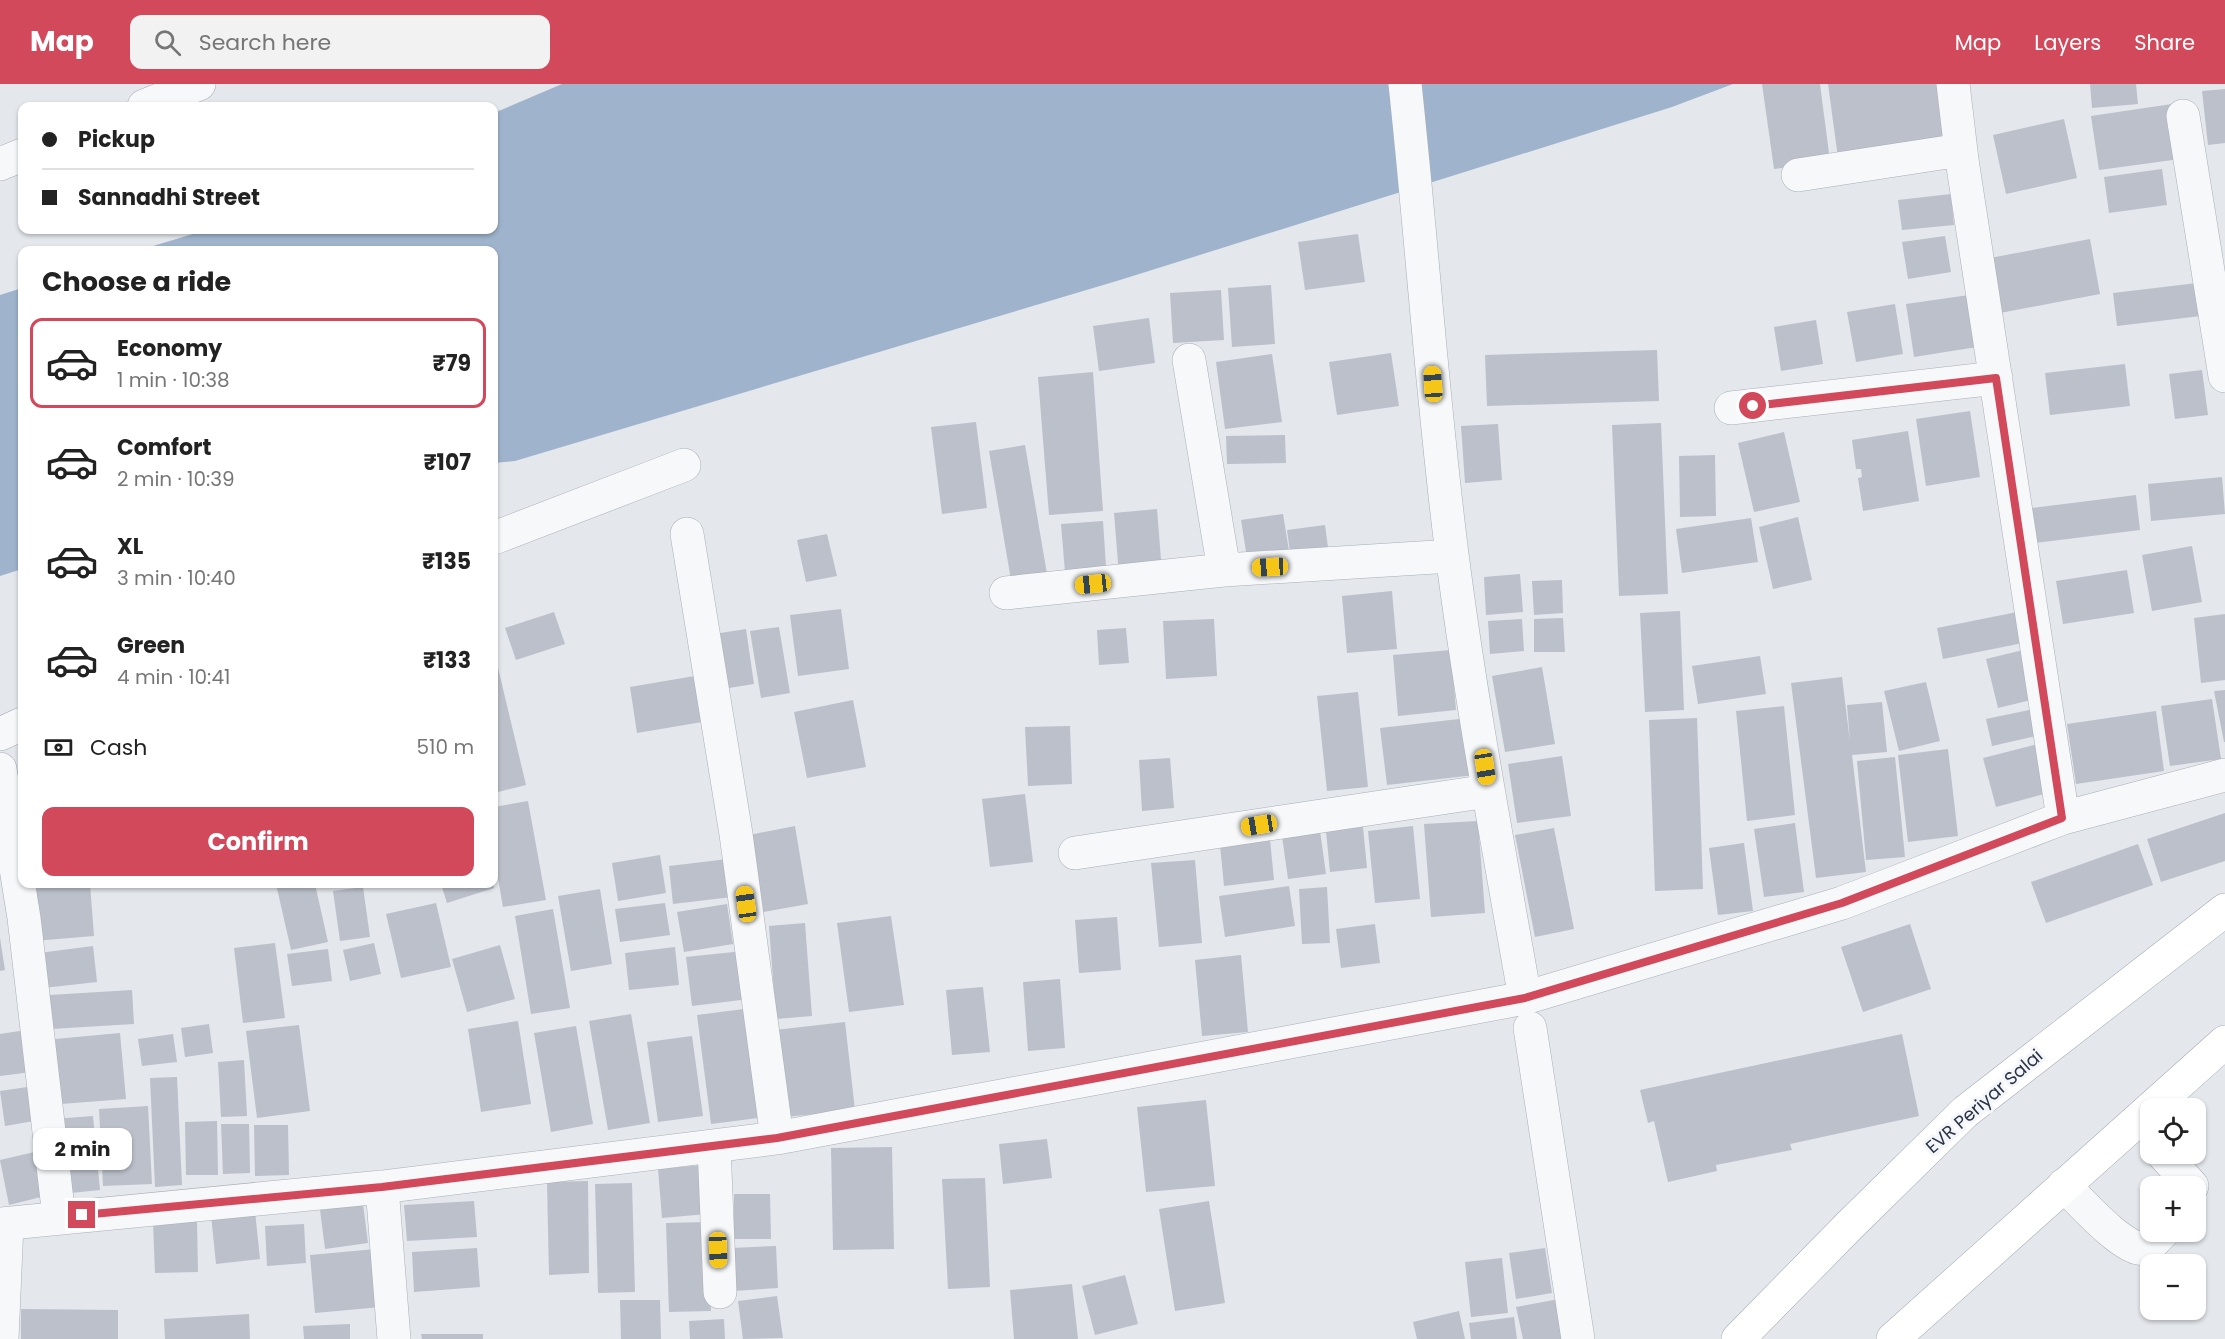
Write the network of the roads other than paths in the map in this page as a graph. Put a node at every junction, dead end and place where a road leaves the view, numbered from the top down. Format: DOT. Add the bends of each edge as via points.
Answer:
graph roads {
  1 [pos="199,84"];
  2 [pos="1405,84"];
  3 [pos="1953,84"];
  4 [pos="154,102"];
  5 [pos="2183,116"];
  6 [pos="1961,150"];
  7 [pos="18,157"];
  8 [pos="0,164"];
  9 [pos="1798,175"];
  10 [pos="1189,360"];
  11 [pos="2225,376"];
  12 [pos="1996,378"];
  13 [pos="1731,408"];
  14 [pos="684,465"];
  15 [pos="687,534"];
  16 [pos="498,536"];
  17 [pos="1452,556"];
  18 [pos="1224,570"];
  19 [pos="1006,593"];
  20 [pos="18,726"];
  21 [pos="0,734"];
  22 [pos="0,769"];
  23 [pos="2225,775"];
  24 [pos="1488,791"];
  25 [pos="2062,818"];
  26 [pos="1075,853"];
  27 [pos="18,881"];
  28 [pos="19,888"];
  29 [pos="2225,910"];
  30 [pos="1527,1013"];
  31 [pos="2225,1042"];
  32 [pos="2174,1098"];
  33 [pos="2140,1134"];
  34 [pos="777,1138"];
  35 [pos="714,1146"];
  36 [pos="2172,1164"];
  37 [pos="2183,1176"];
  38 [pos="2064,1185"];
  39 [pos="382,1187"];
  40 [pos="59,1217"];
  41 [pos="3,1224"];
  42 [pos="2153,1242"];
  43 [pos="720,1292"];
  44 [pos="2,1339"];
  45 [pos="394,1339"];
  46 [pos="1578,1339"];
  47 [pos="1738,1339"];
  48 [pos="1893,1339"];
  1 -- 4 [label="street"];
  2 -- 17 [label="street"];
  3 -- 6 [label="street"];
  5 -- 11 [label="street"];
  6 -- 9 [label="street"];
  6 -- 12 [label="street"];
  7 -- 8 [label="street"];
  10 -- 18 [label="street"];
  12 -- 13 [label="street"];
  12 -- 25 [label="street"];
  14 -- 16 [label="street"];
  15 -- 34 [label="street" via="736,834"];
  17 -- 18 [label="street"];
  17 -- 24 [label="street"];
  18 -- 19 [label="street"];
  20 -- 21 [label="street"];
  22 -- 27 [label="street"];
  23 -- 25 [label="street"];
  24 -- 26 [label="street"];
  24 -- 30 [label="street"];
  25 -- 30 [label="street" via="1842,903"];
  28 -- 40 [label="street"];
  29 -- 47 [label="main road, EVR Periyar Salai" via="1965,1112"];
  30 -- 34 [label="street"];
  30 -- 46 [label="street"];
  31 -- 32 [label="main road"];
  33 -- 38 [label="main road"];
  34 -- 35 [label="street"];
  35 -- 39 [label="street"];
  35 -- 43 [label="street"];
  36 -- 37 [label="street"];
  38 -- 42 [label="street" via="2124,1242 2137,1249 2147,1248"];
  38 -- 48 [label="main road"];
  39 -- 40 [label="street"];
  39 -- 45 [label="street"];
  40 -- 41 [label="street"];
  41 -- 44 [label="street"];
}
